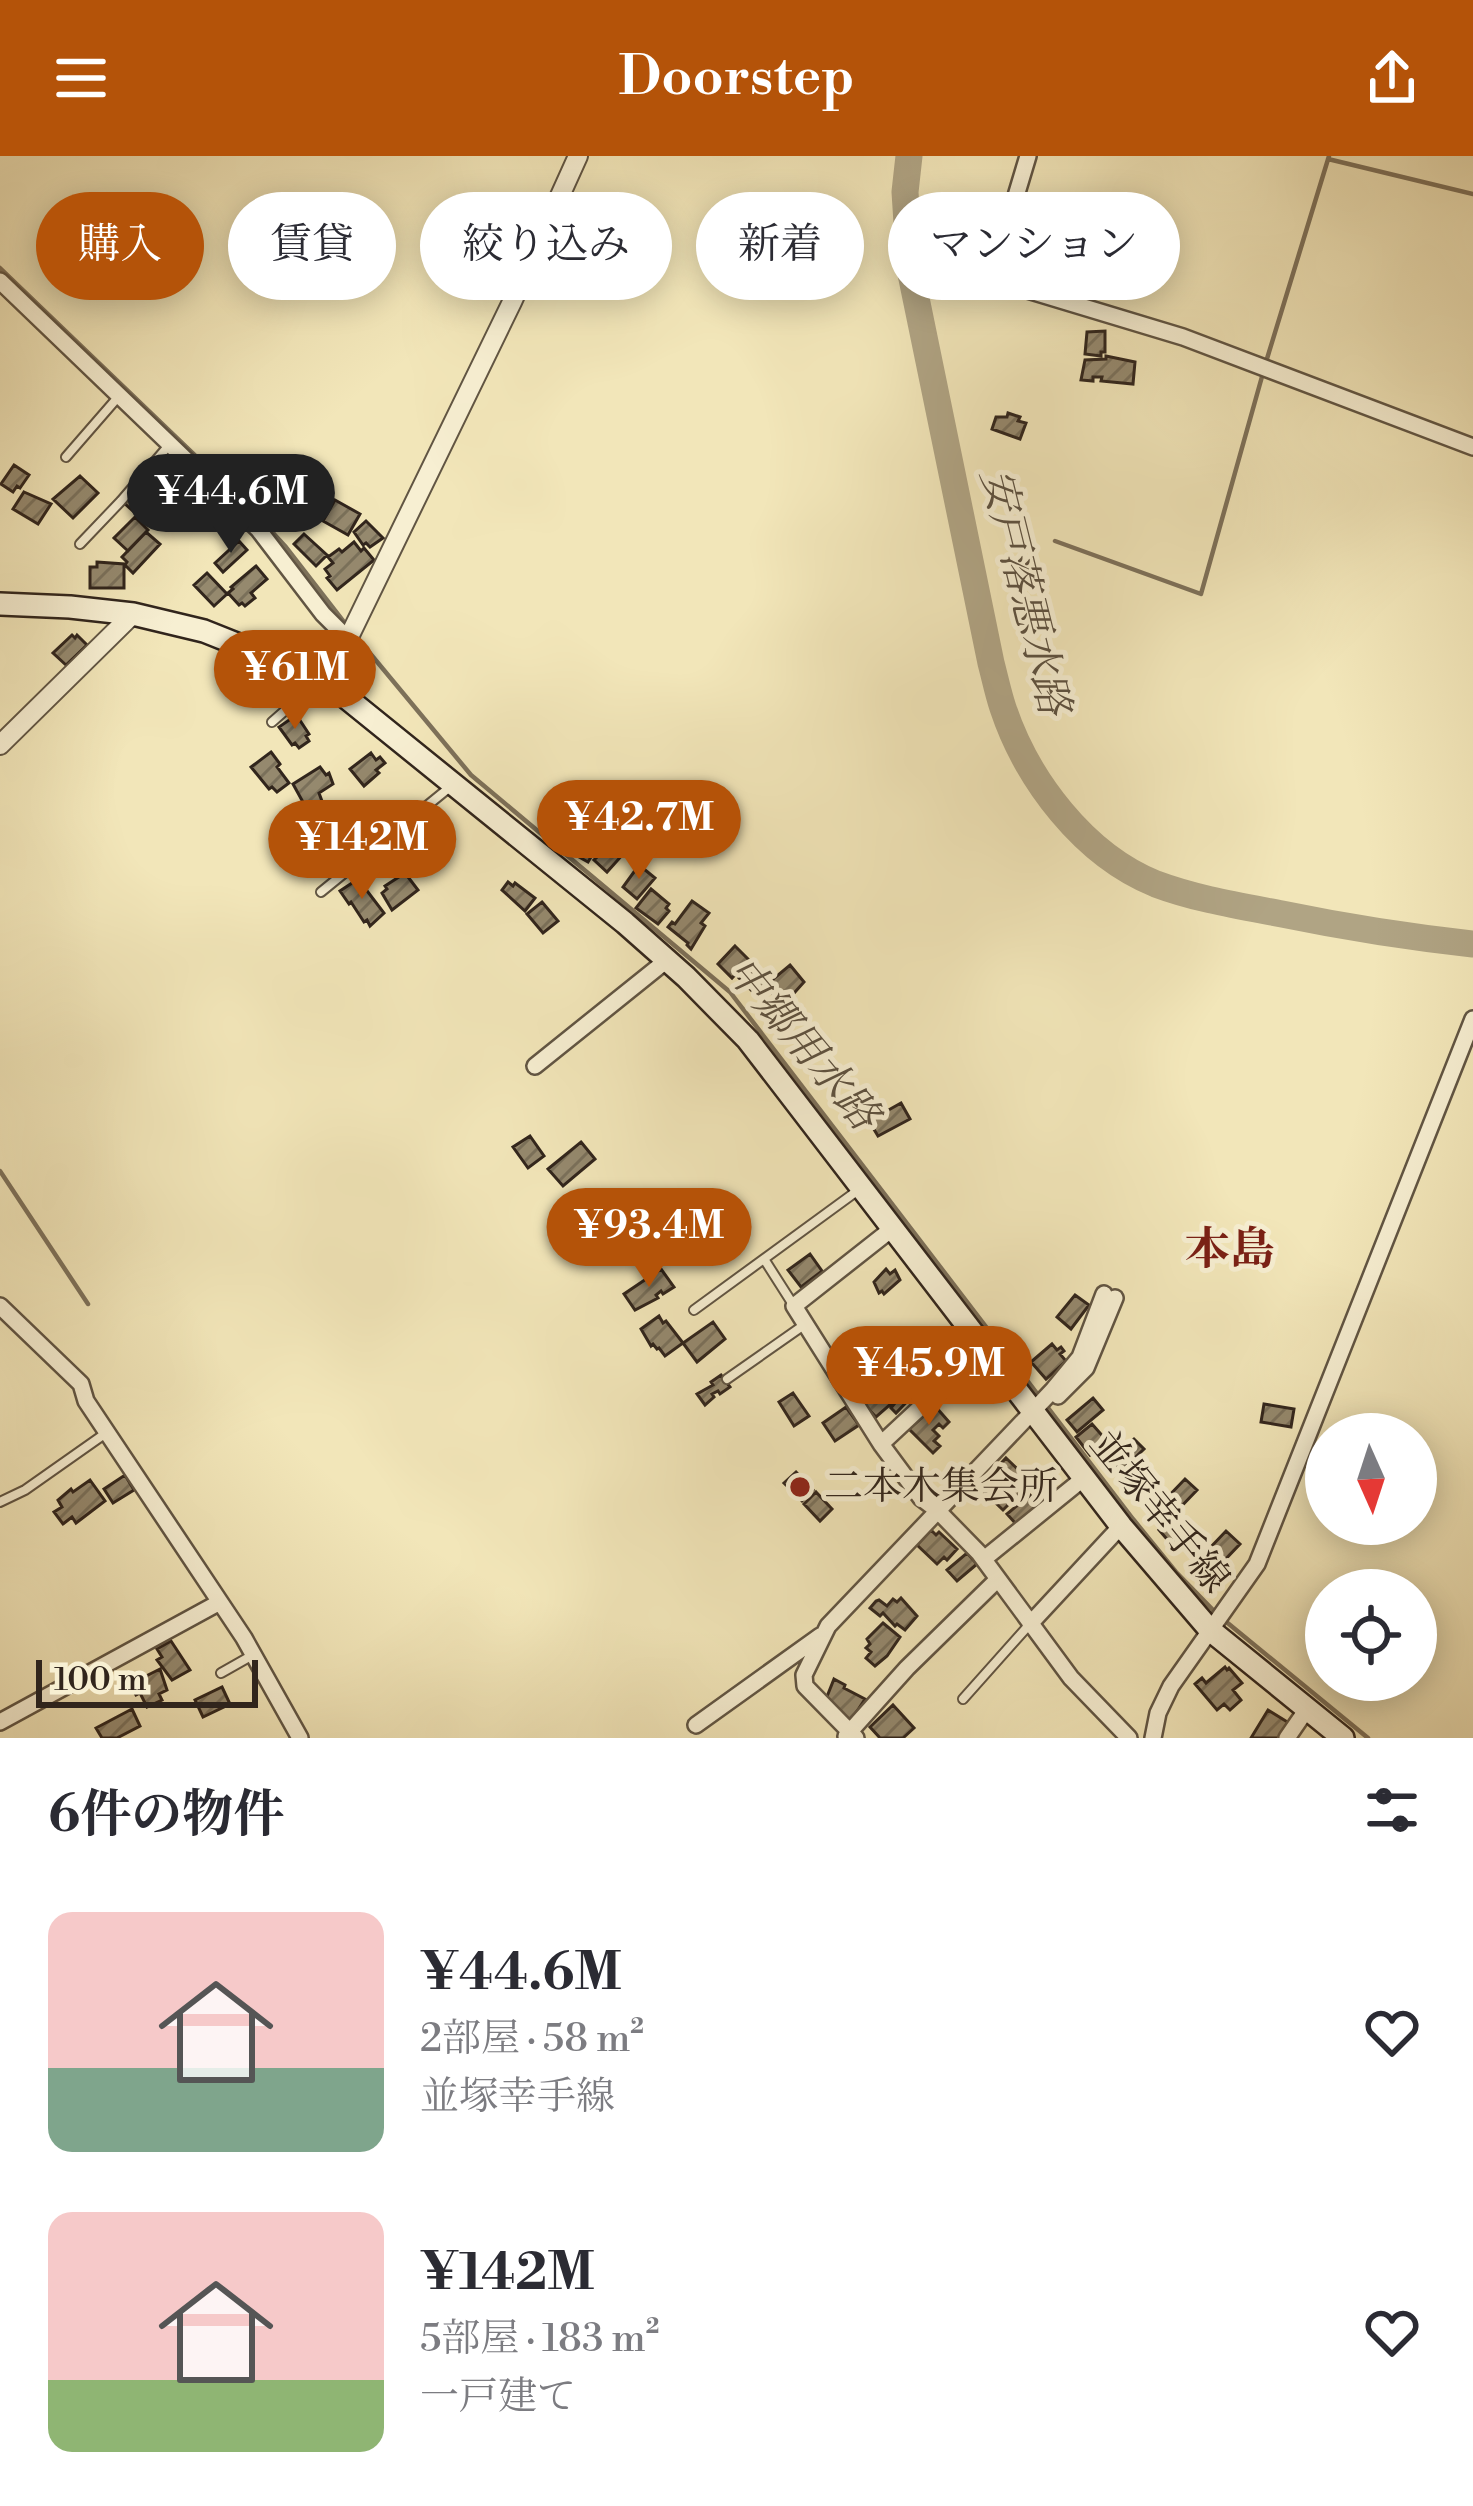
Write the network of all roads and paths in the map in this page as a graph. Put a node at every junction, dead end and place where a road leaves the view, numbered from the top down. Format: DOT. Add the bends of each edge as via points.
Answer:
graph roads {
  1 [pos="578,156"];
  2 [pos="1028,156"];
  3 [pos="0,280"];
  4 [pos="119,396"];
  5 [pos="170,443"];
  6 [pos="1473,447"];
  7 [pos="65,457"];
  8 [pos="80,544"];
  9 [pos="0,604"];
  10 [pos="133,614"];
  11 [pos="348,639"];
  12 [pos="322,678"];
  13 [pos="272,722"];
  14 [pos="0,745"];
  15 [pos="452,785"];
  16 [pos="321,892"];
  17 [pos="667,960"];
  18 [pos="1473,1019"];
  19 [pos="535,1066"];
  20 [pos="862,1187"];
  21 [pos="892,1228"];
  22 [pos="764,1259"];
  23 [pos="1109,1296"];
  24 [pos="0,1306"];
  25 [pos="794,1306"];
  26 [pos="694,1310"];
  27 [pos="806,1325"];
  28 [pos="983,1348"];
  29 [pos="727,1379"];
  30 [pos="1031,1411"];
  31 [pos="107,1432"];
  32 [pos="881,1444"];
  33 [pos="1084,1478"];
  34 [pos="0,1502"];
  35 [pos="937,1510"];
  36 [pos="1121,1526"];
  37 [pos="984,1559"];
  38 [pos="998,1579"];
  39 [pos="220,1603"];
  40 [pos="1030,1624"];
  41 [pos="1210,1630"];
  42 [pos="825,1633"];
  43 [pos="254,1655"];
  44 [pos="221,1673"];
  45 [pos="963,1699"];
  46 [pos="1307,1709"];
  47 [pos="0,1722"];
  48 [pos="696,1725"];
  49 [pos="850,1736"];
  50 [pos="300,1738"];
  51 [pos="1129,1738"];
  52 [pos="1154,1738"];
  53 [pos="1287,1738"];
  54 [pos="1343,1738"];
  1 -- 11 [label="street"];
  2 -- 6 [label="street" via="991,280 1183,337"];
  3 -- 4 [label="street"];
  4 -- 5 [label="street"];
  4 -- 7 [label="lane"];
  5 -- 8 [label="lane"];
  5 -- 11 [label="street" via="258,529"];
  9 -- 10 [label="main road, 並塚幸手線"];
  10 -- 12 [label="main road, 並塚幸手線" via="204,631"];
  10 -- 14 [label="street"];
  11 -- 12 [label="street"];
  12 -- 13 [label="lane"];
  12 -- 15 [label="main road, 並塚幸手線"];
  15 -- 16 [label="lane"];
  15 -- 17 [label="main road, 並塚幸手線"];
  17 -- 19 [label="street"];
  17 -- 20 [label="main road, 並塚幸手線" via="748,1040"];
  18 -- 41 [label="street" via="1257,1564"];
  20 -- 21 [label="main road, 並塚幸手線"];
  20 -- 22 [label="lane"];
  21 -- 25 [label="street"];
  21 -- 28 [label="main road, 並塚幸手線"];
  22 -- 25 [label="lane"];
  22 -- 26 [label="lane"];
  23 -- 30 [label="street" via="1080,1357"];
  24 -- 31 [label="street" via="81,1384"];
  25 -- 27 [label="street"];
  27 -- 29 [label="lane"];
  27 -- 32 [label="street"];
  28 -- 30 [label="main road, 並塚幸手線"];
  28 -- 32 [label="street"];
  30 -- 33 [label="main road, 並塚幸手線"];
  30 -- 35 [label="street"];
  31 -- 34 [label="lane"];
  31 -- 39 [label="street"];
  32 -- 35 [label="street"];
  33 -- 36 [label="main road, 並塚幸手線"];
  33 -- 37 [label="street"];
  35 -- 37 [label="street"];
  35 -- 42 [label="street"];
  36 -- 40 [label="street"];
  36 -- 41 [label="main road, 並塚幸手線"];
  37 -- 38 [label="street"];
  38 -- 40 [label="street"];
  38 -- 49 [label="street"];
  39 -- 43 [label="street"];
  39 -- 47 [label="street"];
  40 -- 45 [label="lane"];
  40 -- 51 [label="street"];
  41 -- 46 [label="main road, 並塚幸手線"];
  41 -- 52 [label="street" via="1171,1686"];
  42 -- 48 [label="street"];
  42 -- 49 [label="street" via="805,1686"];
  43 -- 44 [label="lane"];
  43 -- 50 [label="street"];
  46 -- 53 [label="street"];
  46 -- 54 [label="main road, 並塚幸手線"];
}
